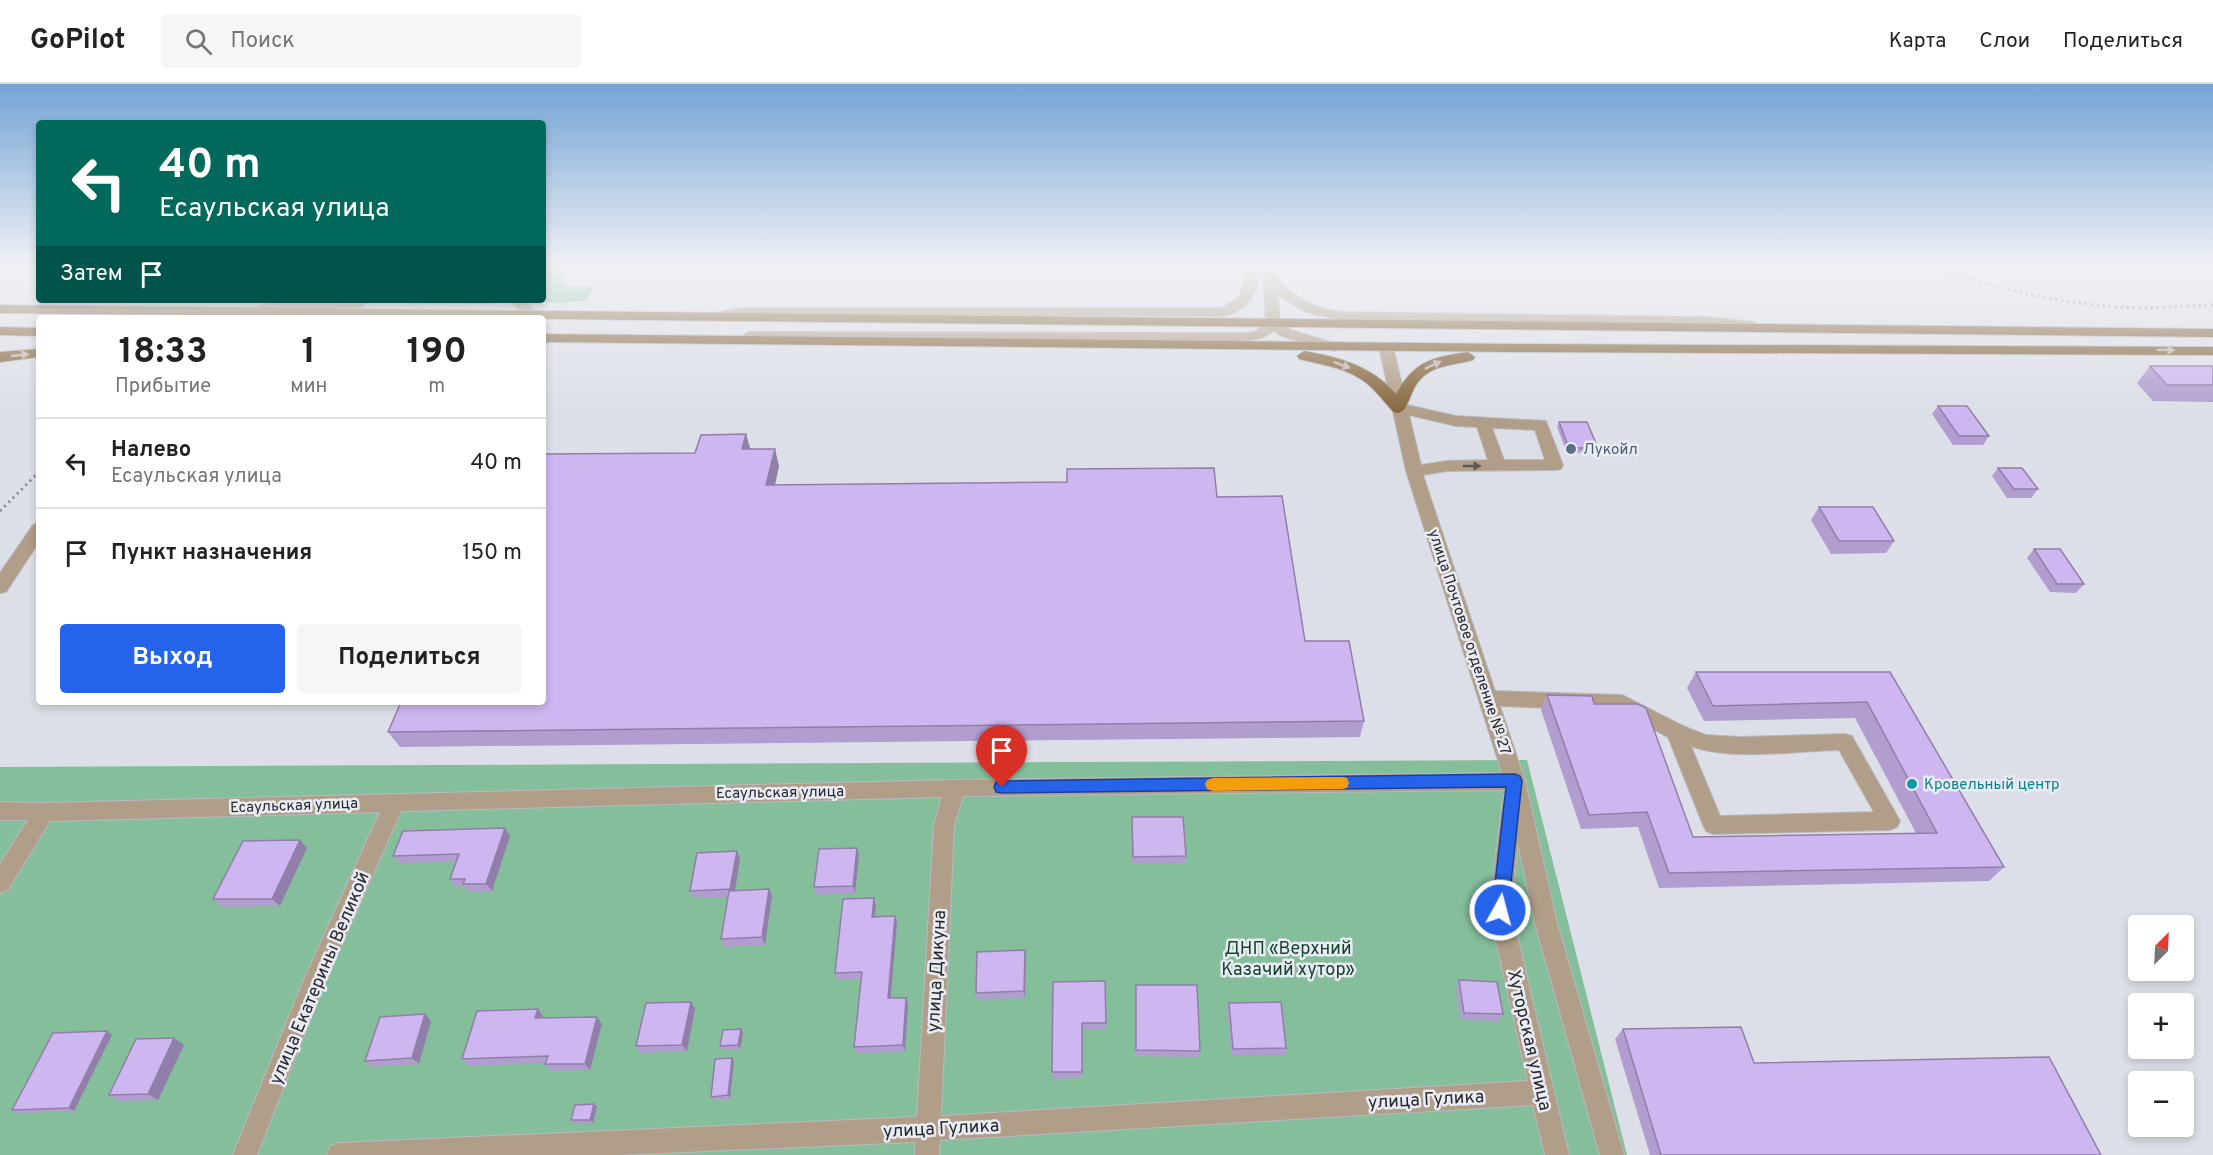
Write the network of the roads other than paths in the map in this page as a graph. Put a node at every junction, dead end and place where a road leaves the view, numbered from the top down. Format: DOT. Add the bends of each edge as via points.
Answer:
graph roads {
  1 [pos="391,314"];
  2 [pos="730,314"];
  3 [pos="1272,314"];
  4 [pos="1327,314"];
  5 [pos="463,315"];
  6 [pos="546,316"];
  7 [pos="715,317"];
  8 [pos="1273,323"];
  9 [pos="1320,323"];
  10 [pos="1766,328"];
  11 [pos="1886,330"];
  12 [pos="0,332"];
  13 [pos="36,332"];
  14 [pos="2213,333"];
  15 [pos="546,338"];
  16 [pos="712,340"];
  17 [pos="909,343"];
  18 [pos="1333,347"];
  19 [pos="1386,347"];
  20 [pos="2127,350"];
  21 [pos="2213,351"];
  22 [pos="36,353"];
  23 [pos="0,357"];
  24 [pos="1398,408"];
  25 [pos="1483,423"];
  26 [pos="1498,466"];
  27 [pos="1414,471"];
  28 [pos="36,533"];
  29 [pos="0,587"];
  30 [pos="1489,698"];
  31 [pos="1676,732"];
  32 [pos="1515,782"];
  33 [pos="955,788"];
  34 [pos="395,802"];
  35 [pos="0,811"];
  36 [pos="44,812"];
  37 [pos="0,883"];
  38 [pos="1542,1092"];
  39 [pos="928,1129"];
  40 [pos="245,1155"];
  41 [pos="339,1155"];
  42 [pos="927,1155"];
  43 [pos="1557,1155"];
  44 [pos="1612,1155"];
  1 -- 5 [label="main road"];
  2 -- 7 [label="street"];
  3 -- 8 [label="street"];
  4 -- 10 [label="street" via="1707,321"];
  6 -- 7 [label="main road"];
  7 -- 8 [label="main road"];
  8 -- 9 [label="main road"];
  8 -- 16 [label="street" via="1258,336 1236,338 733,336"];
  8 -- 18 [label="street" via="1286,333"];
  9 -- 10 [label="main road"];
  9 -- 19 [label="main road" via="1361,333"];
  10 -- 11 [label="main road"];
  11 -- 14 [label="main road"];
  11 -- 19 [label="main road" via="1836,337 1433,333 1398,337"];
  12 -- 13 [label="main road"];
  15 -- 16 [label="main road"];
  16 -- 17 [label="main road"];
  17 -- 18 [label="main road"];
  17 -- 24 [label="main road, one-way" via="937,352 1298,355 1329,360 1362,373 1392,397"];
  18 -- 19 [label="main road"];
  19 -- 20 [label="main road"];
  19 -- 24 [label="street, улица Почтовое отделение № 27"];
  20 -- 21 [label="main road, one-way"];
  24 -- 20 [label="main road, one-way" via="1415,375 1439,362 1467,357 2091,359"];
  23 -- 22 [label="main road, one-way"];
  24 -- 25 [label="street"];
  24 -- 27 [label="street, улица Почтовое отделение № 27"];
  25 -- 26 [label="street"];
  25 -- 26 [label="street" via="1541,425 1555,465"];
  27 -- 26 [label="street, one-way" via="1447,466"];
  27 -- 30 [label="street, улица Почтовое отделение № 27"];
  28 -- 29 [label="street"];
  30 -- 31 [label="street" via="1622,703"];
  30 -- 32 [label="street, улица Почтовое отделение № 27"];
  31 -- 31 [label="street" via="1705,743 1845,742 1890,821 1713,825"];
  32 -- 33 [label="street, Есаульская улица"];
  32 -- 38 [label="street, Хуторская улица" via="1500,910"];
  32 -- 44 [label="street, улица Почтовое отделение № 27" via="1546,923"];
  33 -- 34 [label="street, Есаульская улица"];
  33 -- 39 [label="street, улица Дикуна" via="944,825"];
  34 -- 36 [label="street, Есаульская улица"];
  34 -- 40 [label="street, улица Екатерины Великой" via="313,984"];
  35 -- 36 [label="street, Есаульская улица"];
  36 -- 37 [label="street"];
  38 -- 39 [label="street, улица Гулика"];
  38 -- 43 [label="street, Хуторская улица"];
  39 -- 41 [label="street, улица Гулика"];
  39 -- 42 [label="street, улица Дикуна"];
}
